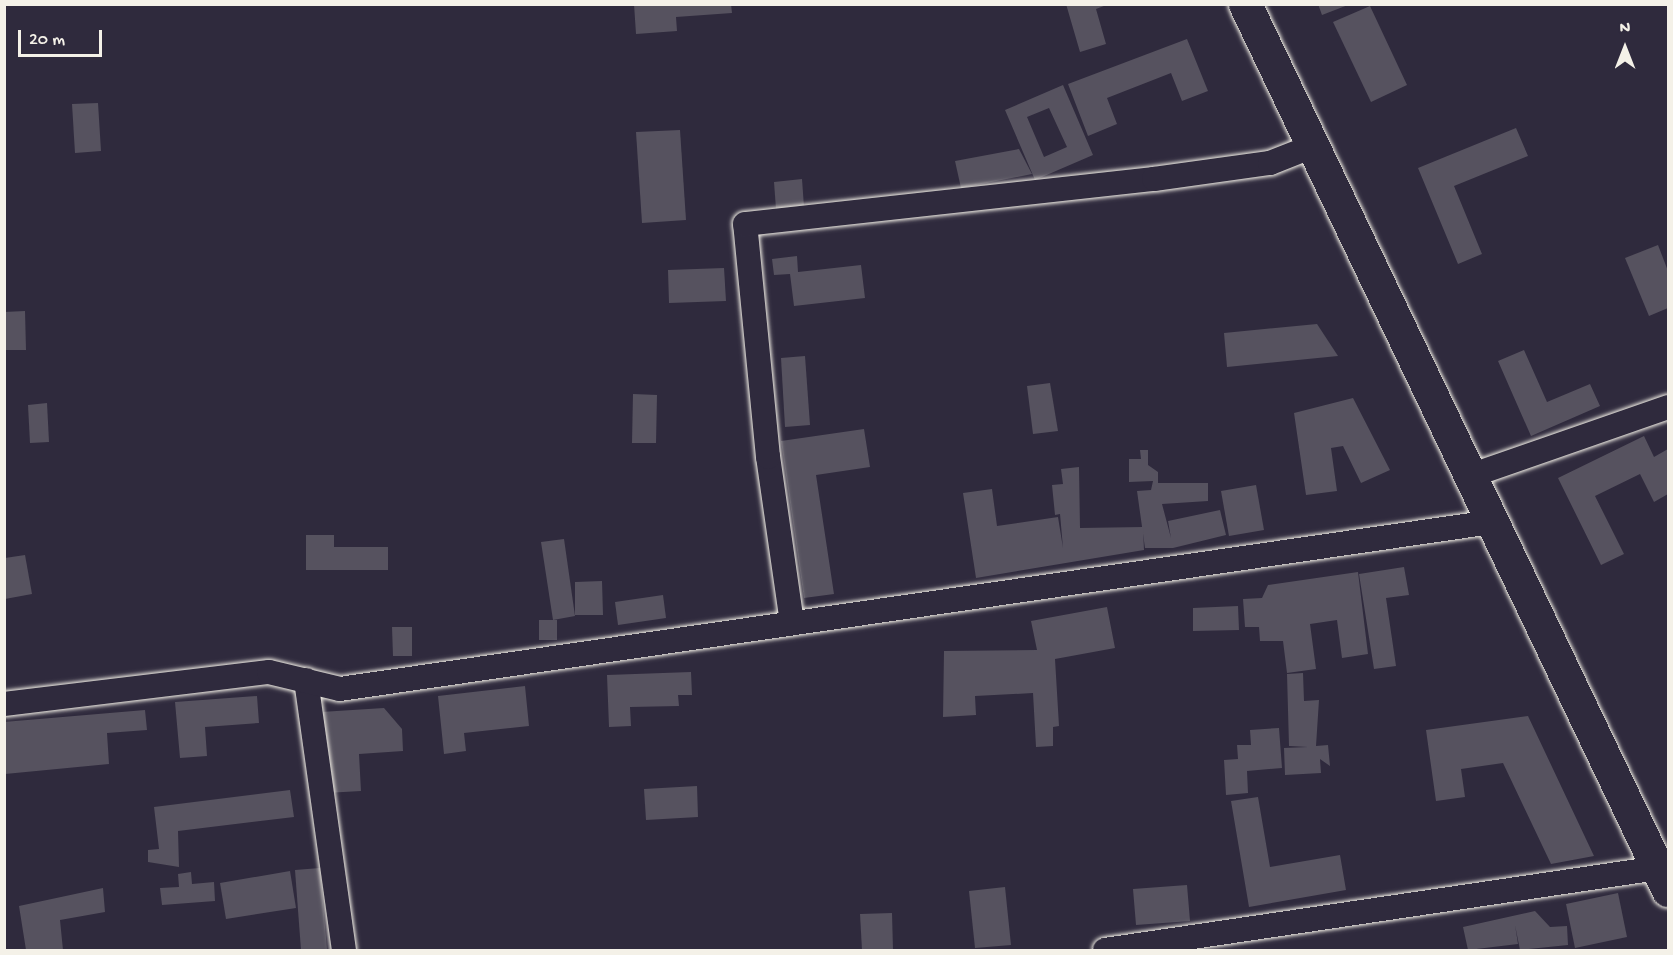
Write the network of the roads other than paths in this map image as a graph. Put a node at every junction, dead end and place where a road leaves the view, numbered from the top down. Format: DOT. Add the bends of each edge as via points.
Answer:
graph roads {
  1 [pos="1245,4"];
  2 [pos="1312,146"];
  3 [pos="1668,407"];
  4 [pos="1470,476"];
  5 [pos="1492,522"];
  6 [pos="792,623"];
  7 [pos="306,680"];
  8 [pos="4,704"];
  9 [pos="1663,879"];
  10 [pos="344,951"];
  11 [pos="1105,951"];
  1 -- 2 [label="street"];
  2 -- 4 [label="street"];
  2 -- 6 [label="street" via="1270,163 1154,179 745,224"];
  3 -- 4 [label="street"];
  4 -- 5 [label="street"];
  5 -- 6 [label="street"];
  5 -- 9 [label="street"];
  6 -- 7 [label="street" via="340,689"];
  7 -- 8 [label="street" via="269,672"];
  7 -- 10 [label="street"];
  9 -- 11 [label="street"];
}
